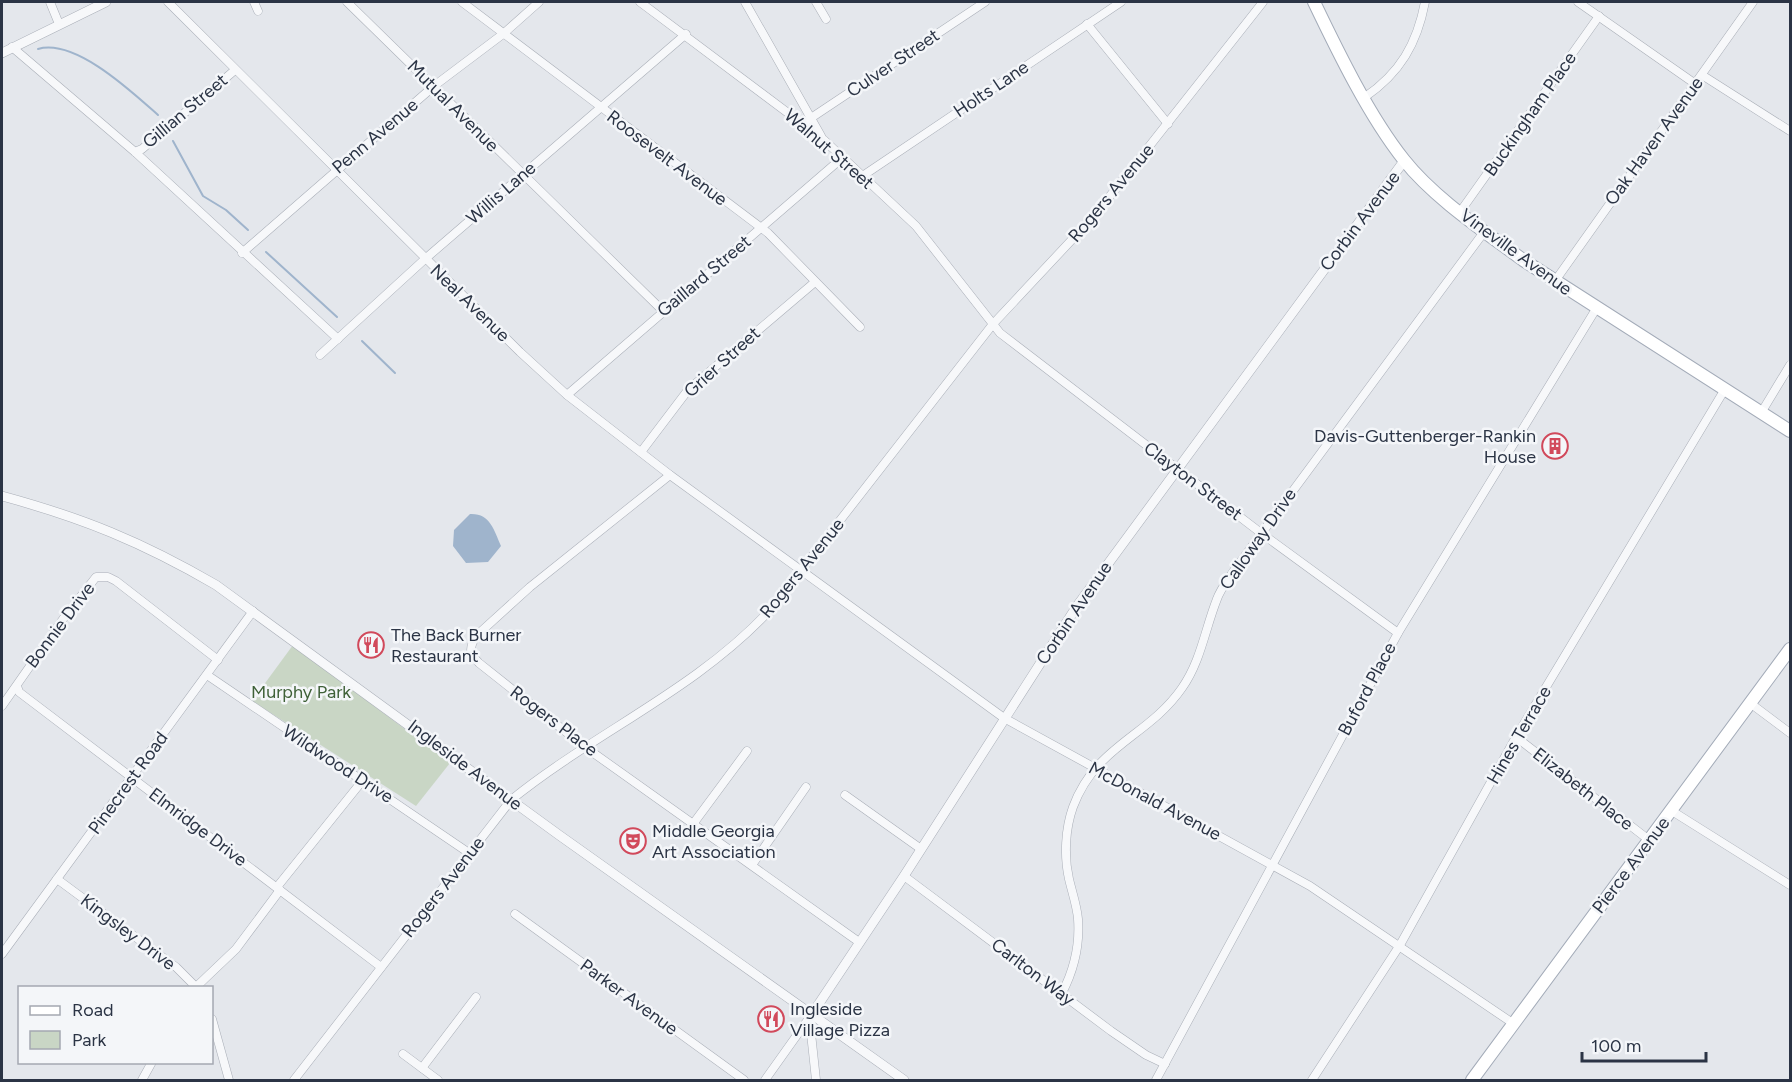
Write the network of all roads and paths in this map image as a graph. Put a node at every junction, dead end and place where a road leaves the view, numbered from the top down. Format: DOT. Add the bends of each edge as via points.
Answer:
graph roads {
  1 [pos="50,2"];
  2 [pos="106,2"];
  3 [pos="168,2"];
  4 [pos="254,2"];
  5 [pos="347,2"];
  6 [pos="462,2"];
  7 [pos="539,2"];
  8 [pos="640,2"];
  9 [pos="745,2"];
  10 [pos="816,2"];
  11 [pos="985,2"];
  12 [pos="1121,2"];
  13 [pos="1263,2"];
  14 [pos="1314,2"];
  15 [pos="1425,2"];
  16 [pos="1578,2"];
  17 [pos="1753,2"];
  18 [pos="258,11"];
  19 [pos="1599,16"];
  20 [pos="826,19"];
  21 [pos="59,24"];
  22 [pos="1088,24"];
  23 [pos="503,34"];
  24 [pos="686,34"];
  25 [pos="12,47"];
  26 [pos="2,53"];
  27 [pos="235,70"];
  28 [pos="1702,75"];
  29 [pos="1694,83"];
  30 [pos="434,86"];
  31 [pos="1365,97"];
  32 [pos="601,108"];
  33 [pos="811,118"];
  34 [pos="802,124"];
  35 [pos="1168,124"];
  36 [pos="1791,131"];
  37 [pos="824,140"];
  38 [pos="135,152"];
  39 [pos="842,158"];
  40 [pos="1404,161"];
  41 [pos="335,170"];
  42 [pos="522,175"];
  43 [pos="861,177"];
  44 [pos="1460,212"];
  45 [pos="761,228"];
  46 [pos="1484,232"];
  47 [pos="242,253"];
  48 [pos="425,259"];
  49 [pos="1555,281"];
  50 [pos="815,282"];
  51 [pos="1596,309"];
  52 [pos="663,311"];
  53 [pos="993,324"];
  54 [pos="860,327"];
  55 [pos="338,339"];
  56 [pos="320,355"];
  57 [pos="1791,365"];
  58 [pos="1725,389"];
  59 [pos="567,395"];
  60 [pos="1761,413"];
  61 [pos="1791,431"];
  62 [pos="641,453"];
  63 [pos="1176,468"];
  64 [pos="669,475"];
  65 [pos="2,495"];
  66 [pos="1261,533"];
  67 [pos="802,570"];
  68 [pos="253,610"];
  69 [pos="1398,633"];
  70 [pos="1791,649"];
  71 [pos="218,660"];
  72 [pos="207,675"];
  73 [pos="16,686"];
  74 [pos="1750,703"];
  75 [pos="2,706"];
  76 [pos="1004,718"];
  77 [pos="1791,733"];
  78 [pos="1516,737"];
  79 [pos="585,747"];
  80 [pos="747,751"];
  81 [pos="1094,769"];
  82 [pos="132,777"];
  83 [pos="363,780"];
  84 [pos="806,788"];
  85 [pos="845,795"];
  86 [pos="511,800"];
  87 [pos="1672,810"];
  88 [pos="693,824"];
  89 [pos="1649,840"];
  90 [pos="921,849"];
  91 [pos="469,853"];
  92 [pos="752,865"];
  93 [pos="1274,865"];
  94 [pos="904,876"];
  95 [pos="57,879"];
  96 [pos="1791,885"];
  97 [pos="279,889"];
  98 [pos="515,914"];
  99 [pos="859,942"];
  100 [pos="1400,945"];
  101 [pos="2,954"];
  102 [pos="381,967"];
  103 [pos="195,986"];
  104 [pos="197,986"];
  105 [pos="1062,993"];
  106 [pos="476,997"];
  107 [pos="812,1014"];
  108 [pos="213,1023"];
  109 [pos="1514,1024"];
  110 [pos="403,1054"];
  111 [pos="151,1064"];
  112 [pos="1165,1064"];
  113 [pos="422,1068"];
  114 [pos="142,1080"];
  115 [pos="229,1080"];
  116 [pos="294,1080"];
  117 [pos="438,1080"];
  118 [pos="744,1080"];
  119 [pos="765,1080"];
  120 [pos="816,1080"];
  121 [pos="904,1080"];
  122 [pos="1156,1080"];
  123 [pos="1312,1080"];
  124 [pos="1472,1080"];
  1 -- 21 [label="street"];
  2 -- 21 [label="street"];
  3 -- 27 [label="street, Neal Avenue"];
  4 -- 18 [label="street"];
  5 -- 30 [label="street, Mutual Avenue"];
  6 -- 23 [label="street, Roosevelt Avenue"];
  7 -- 23 [label="street, Penn Avenue"];
  8 -- 24 [label="street, Walnut Street"];
  9 -- 33 [label="street"];
  10 -- 20 [label="street"];
  11 -- 33 [label="street, Culver Street"];
  12 -- 22 [label="street, Holts Lane"];
  13 -- 35 [label="street, Rogers Avenue"];
  14 -- 31 [label="main road, Vineville Avenue"];
  15 -- 31 [label="street" via="1421,25 1396,73"];
  16 -- 19 [label="street"];
  17 -- 28 [label="street, Oak Haven Avenue"];
  19 -- 29 [label="street"];
  19 -- 44 [label="street, Buckingham Place"];
  21 -- 25 [label="street"];
  22 -- 35 [label="street"];
  22 -- 43 [label="street, Holts Lane"];
  23 -- 30 [label="street, Penn Avenue"];
  23 -- 32 [label="street, Roosevelt Avenue"];
  24 -- 32 [label="street, Willis Lane"];
  24 -- 34 [label="street, Walnut Street"];
  25 -- 26 [label="street"];
  25 -- 38 [label="street"];
  27 -- 38 [label="street, Gillian Street"];
  27 -- 41 [label="street, Neal Avenue"];
  28 -- 29 [label="street, Oak Haven Avenue"];
  28 -- 36 [label="street"];
  29 -- 49 [label="street, Oak Haven Avenue"];
  30 -- 41 [label="street, Penn Avenue"];
  30 -- 42 [label="street, Mutual Avenue"];
  31 -- 40 [label="main road, Vineville Avenue"];
  32 -- 42 [label="street, Willis Lane"];
  32 -- 45 [label="street, Roosevelt Avenue"];
  33 -- 34 [label="street, Culver Street"];
  33 -- 37 [label="street"];
  34 -- 37 [label="street, Walnut Street"];
  35 -- 53 [label="street, Rogers Avenue" via="1095,215"];
  37 -- 39 [label="street, Walnut Street"];
  38 -- 47 [label="street"];
  39 -- 43 [label="street, Walnut Street"];
  39 -- 45 [label="street, Gaillard Street"];
  40 -- 44 [label="main road, Vineville Avenue"];
  40 -- 63 [label="street, Corbin Avenue"];
  41 -- 47 [label="street, Penn Avenue"];
  41 -- 48 [label="street, Neal Avenue"];
  42 -- 48 [label="street, Willis Lane"];
  42 -- 52 [label="street, Mutual Avenue"];
  43 -- 53 [label="street, Walnut Street" via="921,233"];
  44 -- 46 [label="main road, Vineville Avenue"];
  45 -- 50 [label="street, Roosevelt Avenue"];
  45 -- 52 [label="street, Gaillard Street"];
  46 -- 49 [label="main road, Vineville Avenue"];
  46 -- 66 [label="street, Calloway Drive"];
  47 -- 55 [label="street"];
  48 -- 55 [label="street, Willis Lane"];
  48 -- 59 [label="street, Neal Avenue"];
  49 -- 51 [label="main road, Vineville Avenue"];
  50 -- 54 [label="street, Roosevelt Avenue"];
  50 -- 62 [label="street, Grier Street" via="688,390"];
  51 -- 58 [label="main road, Vineville Avenue"];
  51 -- 69 [label="street, Buford Place"];
  52 -- 59 [label="street, Gaillard Street"];
  53 -- 63 [label="street, Clayton Street"];
  53 -- 67 [label="street, Rogers Avenue"];
  55 -- 56 [label="street, Willis Lane"];
  57 -- 60 [label="street"];
  58 -- 60 [label="main road, Vineville Avenue"];
  58 -- 78 [label="street, Hines Terrace"];
  59 -- 62 [label="street, Neal Avenue"];
  60 -- 61 [label="main road, Vineville Avenue"];
  62 -- 64 [label="street, Neal Avenue"];
  63 -- 66 [label="street, Clayton Street"];
  63 -- 76 [label="street, Corbin Avenue" via="1077,606"];
  64 -- 67 [label="street, Neal Avenue"];
  64 -- 79 [label="street, Rogers Place" via="530,587 471,645 479,663"];
  65 -- 68 [label="street, Ingleside Avenue" via="132,540 216,585"];
  66 -- 69 [label="street, Clayton Street"];
  66 -- 81 [label="street, Calloway Drive" via="1218,596 1202,648 1182,688 1163,711 1110,751"];
  67 -- 76 [label="street, McDonald Avenue"];
  67 -- 79 [label="street, Rogers Avenue" via="771,609 724,655"];
  68 -- 71 [label="street, Pinecrest Road"];
  68 -- 86 [label="street, Ingleside Avenue"];
  69 -- 93 [label="street, Buford Place"];
  70 -- 74 [label="main road, Pierce Avenue"];
  71 -- 72 [label="street, Pinecrest Road"];
  71 -- 73 [label="street, Bonnie Drive" via="116,581 99,576 92,580"];
  72 -- 82 [label="street, Pinecrest Road"];
  72 -- 83 [label="street, Wildwood Drive"];
  73 -- 75 [label="street, Bonnie Drive"];
  73 -- 82 [label="street, Elmridge Drive" via="56,722"];
  74 -- 77 [label="street"];
  74 -- 87 [label="main road, Pierce Avenue"];
  76 -- 81 [label="street, McDonald Avenue"];
  76 -- 90 [label="street, Corbin Avenue"];
  78 -- 89 [label="street, Elizabeth Place"];
  78 -- 100 [label="street, Hines Terrace"];
  79 -- 86 [label="street, Rogers Avenue"];
  79 -- 88 [label="street, Rogers Place"];
  80 -- 88 [label="street"];
  81 -- 93 [label="street, McDonald Avenue"];
  81 -- 105 [label="street, Calloway Drive" via="1072,809 1066,843 1068,877 1078,918 1078,948 1071,977"];
  82 -- 95 [label="street, Pinecrest Road"];
  82 -- 97 [label="street, Elmridge Drive"];
  83 -- 91 [label="street, Wildwood Drive"];
  83 -- 97 [label="street"];
  84 -- 92 [label="street"];
  85 -- 90 [label="street"];
  86 -- 91 [label="street, Rogers Avenue"];
  86 -- 107 [label="street, Ingleside Avenue"];
  87 -- 89 [label="main road, Pierce Avenue"];
  87 -- 96 [label="street"];
  88 -- 92 [label="street, Rogers Place"];
  89 -- 109 [label="main road, Pierce Avenue"];
  90 -- 94 [label="street, Corbin Avenue"];
  91 -- 102 [label="street, Rogers Avenue"];
  92 -- 99 [label="street, Rogers Place"];
  93 -- 100 [label="street, McDonald Avenue"];
  93 -- 112 [label="street, Buford Place"];
  94 -- 99 [label="street, Corbin Avenue"];
  94 -- 105 [label="street, Carlton Way"];
  95 -- 101 [label="street, Pinecrest Road"];
  95 -- 103 [label="street, Kingsley Drive" via="176,967"];
  97 -- 102 [label="street, Elmridge Drive"];
  97 -- 104 [label="street" via="236,949"];
  98 -- 118 [label="street, Parker Avenue"];
  99 -- 107 [label="street, Corbin Avenue"];
  100 -- 109 [label="street, McDonald Avenue"];
  100 -- 123 [label="street, Hines Terrace"];
  102 -- 116 [label="street, Rogers Avenue"];
  105 -- 112 [label="street, Carlton Way" via="1120,1037"];
  106 -- 113 [label="street"];
  107 -- 119 [label="street, Corbin Avenue"];
  107 -- 120 [label="street"];
  107 -- 121 [label="street, Ingleside Avenue"];
  108 -- 115 [label="street"];
  109 -- 124 [label="main road, Pierce Avenue"];
  110 -- 113 [label="street"];
  111 -- 114 [label="street"];
  112 -- 122 [label="street, Buford Place"];
  113 -- 117 [label="street"];
}
